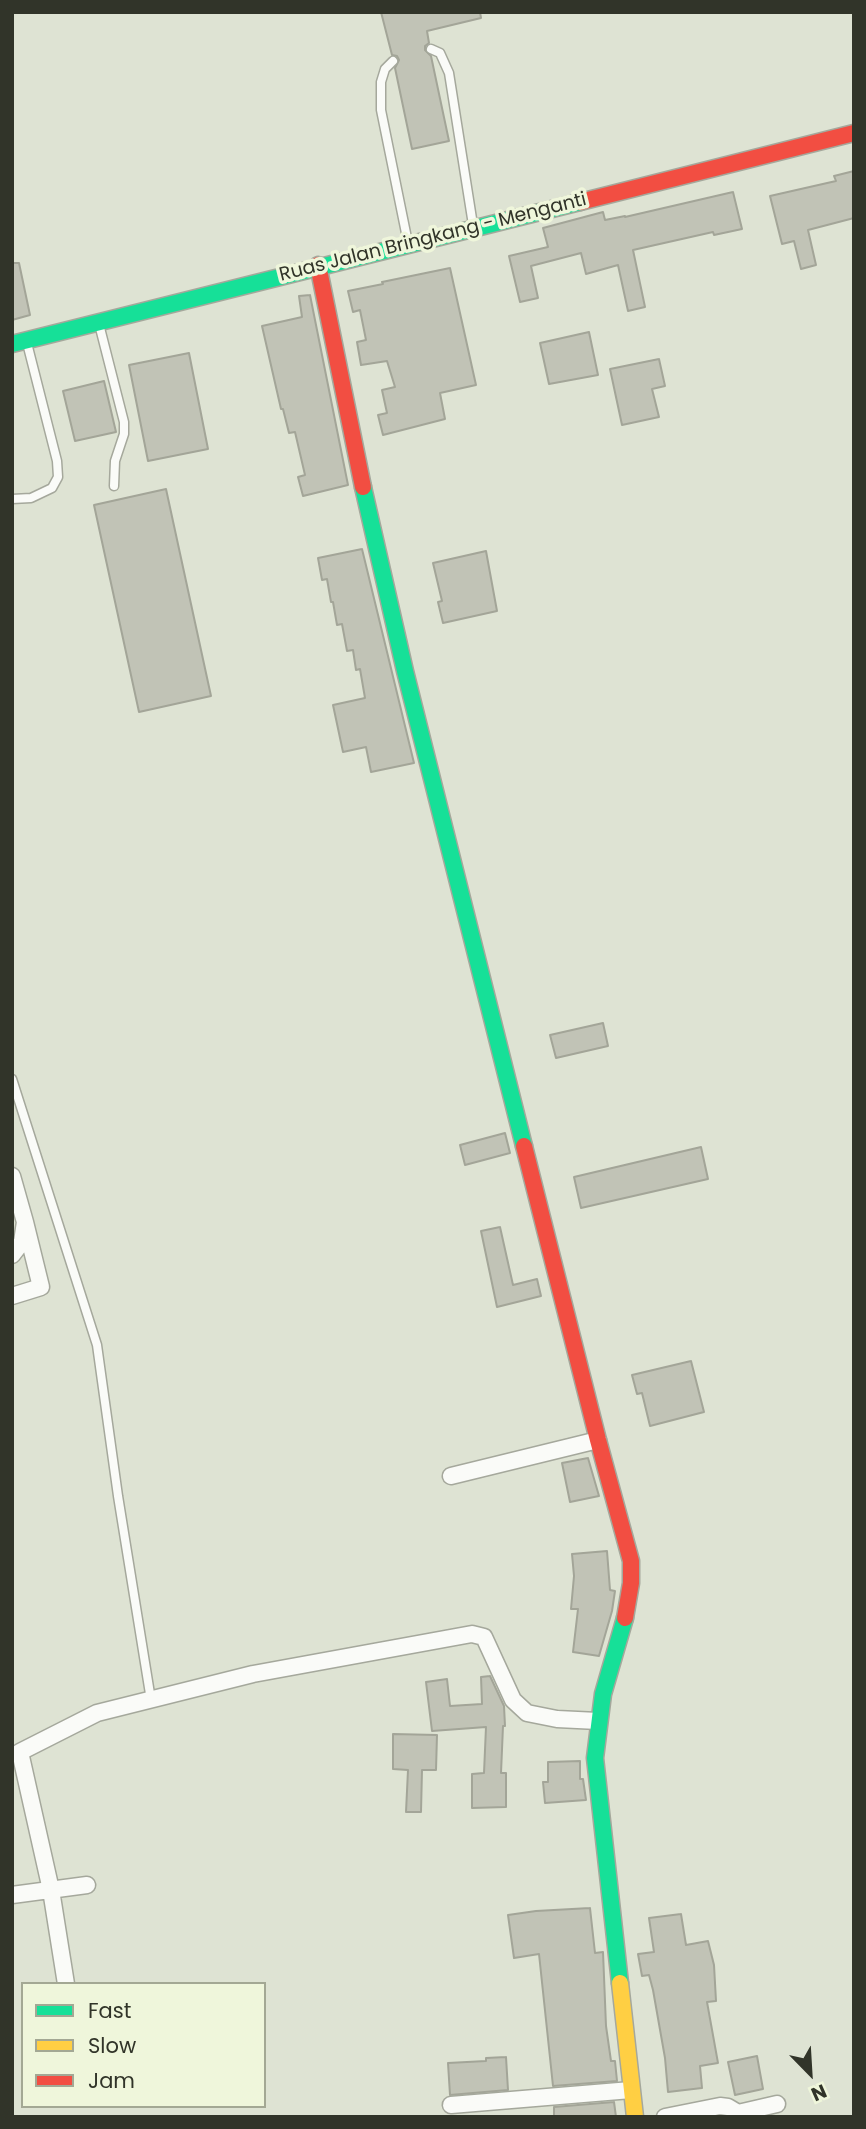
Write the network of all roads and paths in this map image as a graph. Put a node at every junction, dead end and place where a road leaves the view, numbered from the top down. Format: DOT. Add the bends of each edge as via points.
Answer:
graph roads {
  1 [pos="431,49"];
  2 [pos="393,61"];
  3 [pos="854,133"];
  4 [pos="473,229"];
  5 [pos="408,243"];
  6 [pos="318,265"];
  7 [pos="99,321"];
  8 [pos="20,342"];
  9 [pos="114,486"];
  10 [pos="12,499"];
  11 [pos="12,1079"];
  12 [pos="12,1176"];
  13 [pos="25,1222"];
  14 [pos="12,1255"];
  15 [pos="12,1296"];
  16 [pos="598,1440"];
  17 [pos="451,1476"];
  18 [pos="151,1700"];
  19 [pos="598,1721"];
  20 [pos="16,1753"];
  21 [pos="87,1885"];
  22 [pos="51,1890"];
  23 [pos="12,1895"];
  24 [pos="66,1982"];
  25 [pos="631,2090"];
  26 [pos="777,2104"];
  27 [pos="451,2105"];
  28 [pos="635,2117"];
  29 [pos="665,2117"];
  1 -- 4 [label="lane" via="440,53 449,73"];
  2 -- 5 [label="lane" via="381,82 382,110"];
  3 -- 4 [label="street, Ruas Jalan Bringkang - Menganti"];
  4 -- 5 [label="street, Ruas Jalan Bringkang - Menganti"];
  5 -- 6 [label="street, Ruas Jalan Bringkang - Menganti"];
  6 -- 7 [label="street, Ruas Jalan Bringkang - Menganti"];
  6 -- 16 [label="street" via="404,671"];
  7 -- 8 [label="street, Ruas Jalan Bringkang - Menganti"];
  7 -- 9 [label="lane" via="124,422"];
  8 -- 10 [label="lane" via="58,477 52,488 32,498"];
  11 -- 18 [label="lane" via="97,1345"];
  12 -- 13 [label="street"];
  13 -- 14 [label="street" via="22,1242"];
  13 -- 15 [label="street" via="41,1287"];
  16 -- 17 [label="street"];
  16 -- 19 [label="street" via="631,1561 626,1614"];
  18 -- 19 [label="street" via="253,1674 472,1634 484,1637 513,1700 527,1713"];
  18 -- 20 [label="street" via="97,1713"];
  19 -- 25 [label="street" via="595,1758"];
  20 -- 22 [label="street"];
  21 -- 22 [label="street"];
  22 -- 23 [label="street"];
  22 -- 24 [label="street"];
  25 -- 27 [label="street"];
  25 -- 28 [label="street"];
  26 -- 29 [label="street" via="738,2113 720,2106"];
}
